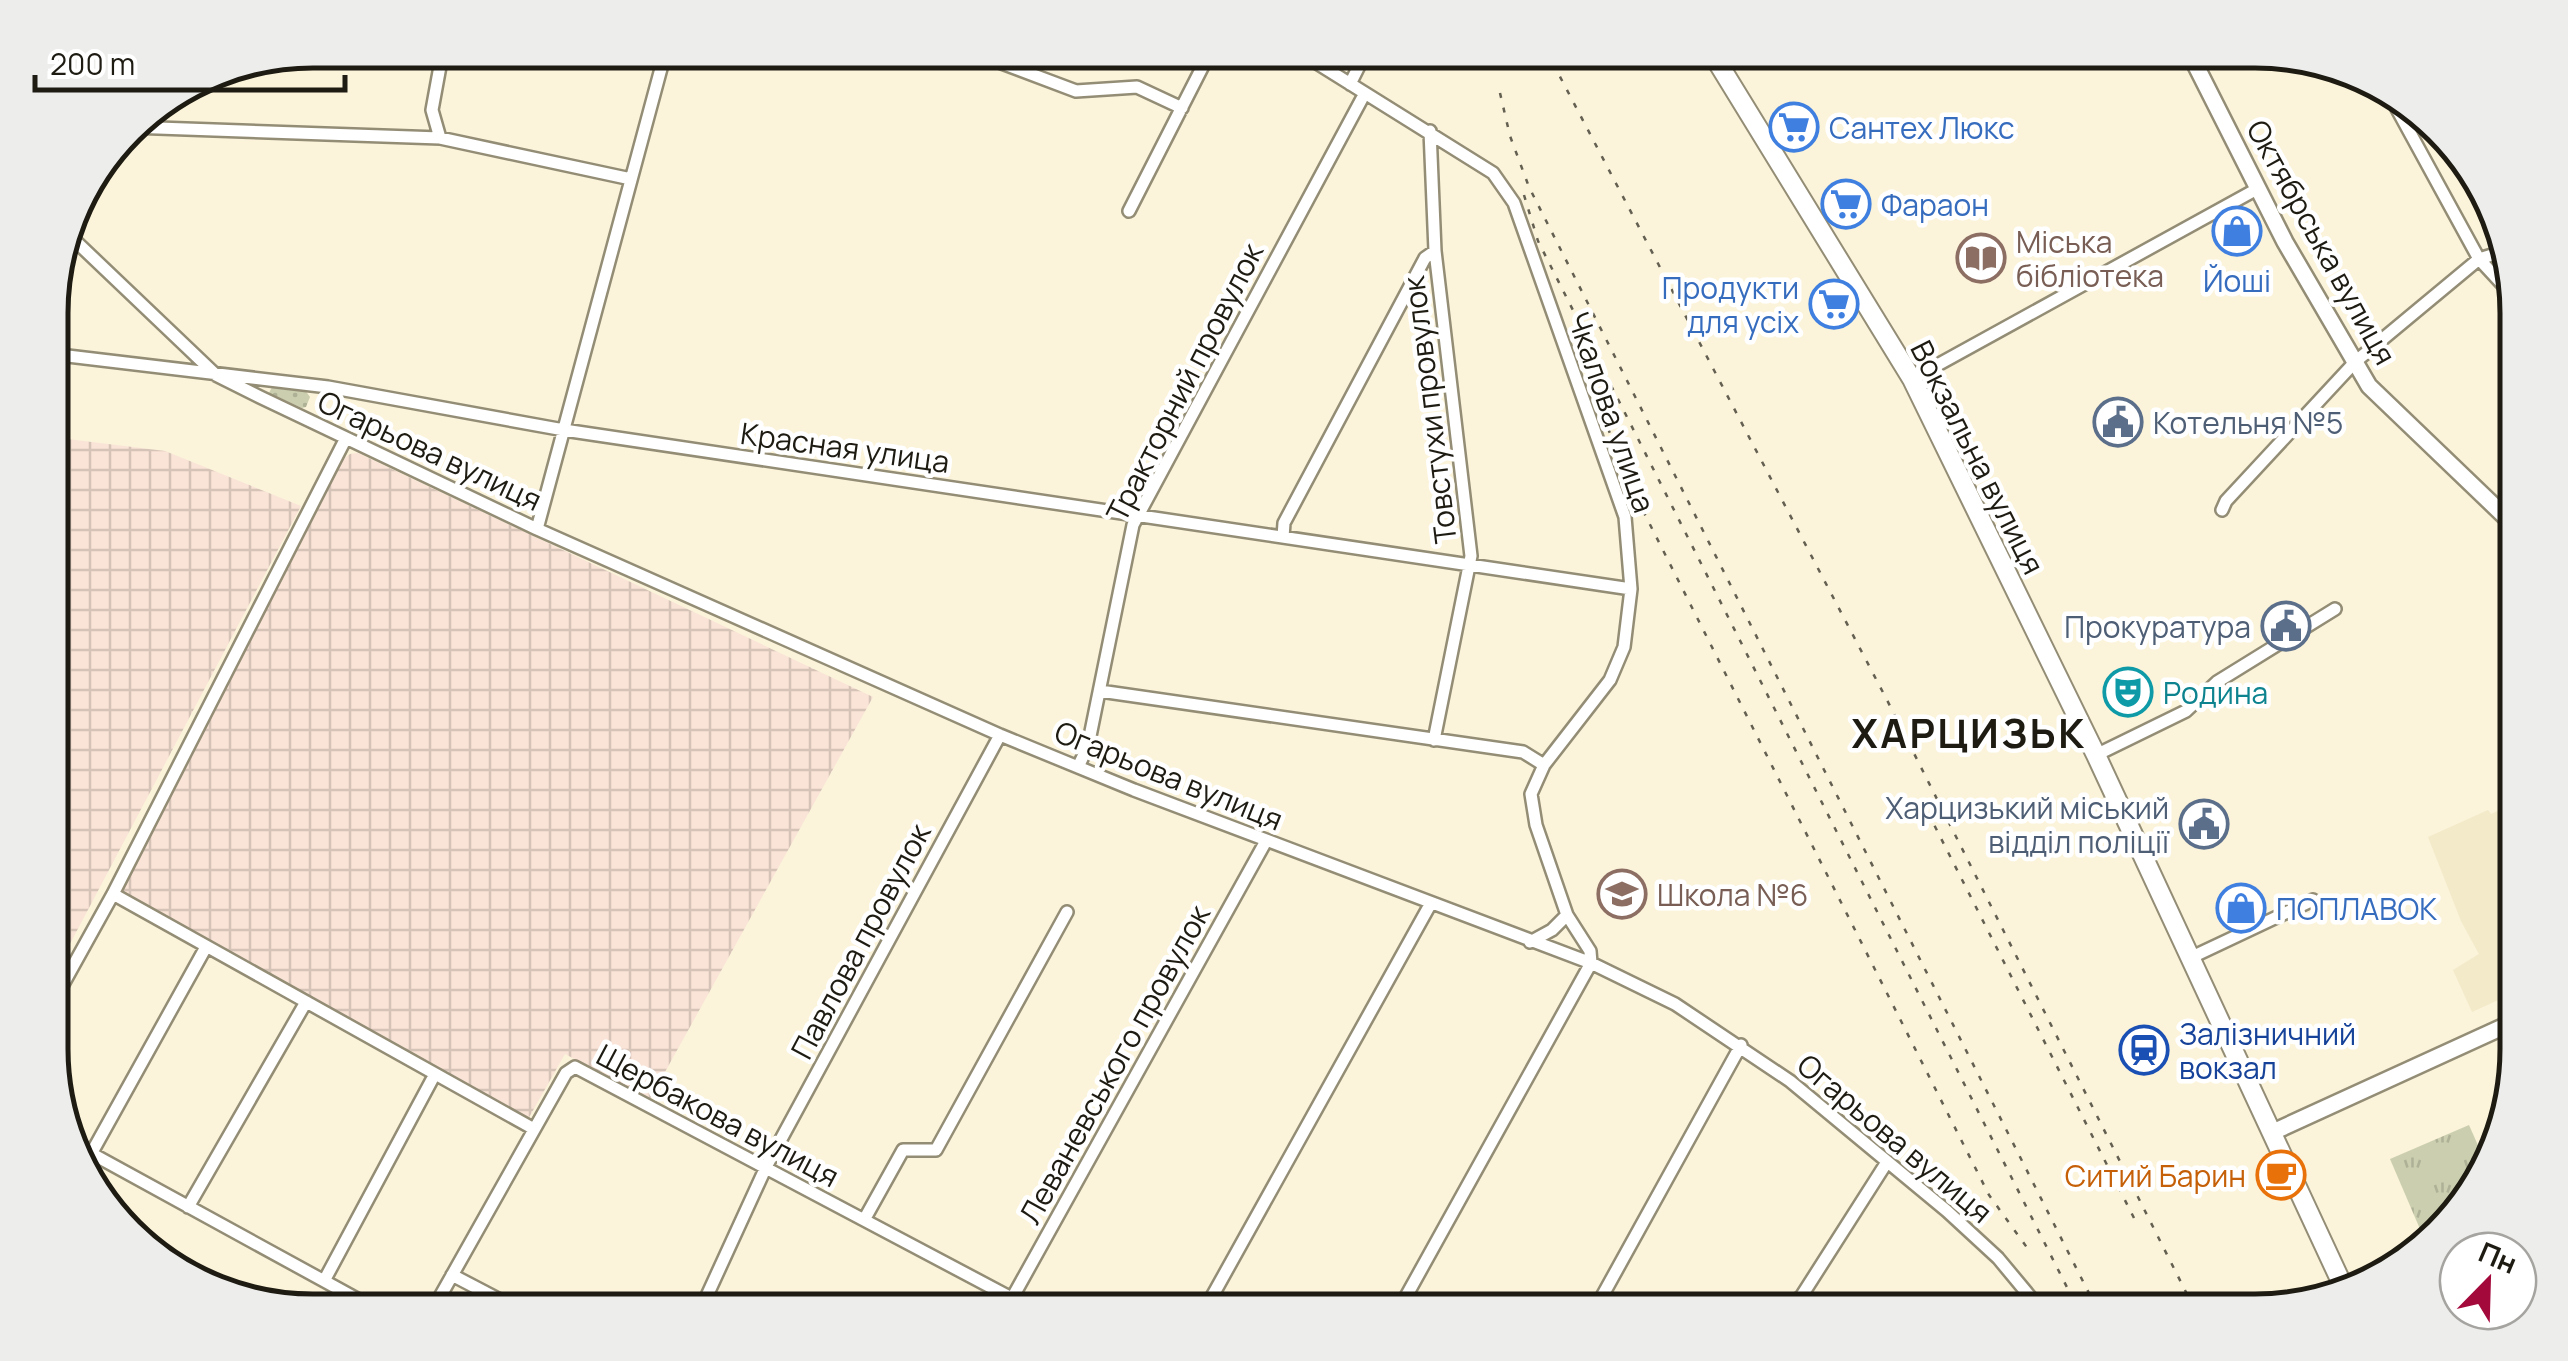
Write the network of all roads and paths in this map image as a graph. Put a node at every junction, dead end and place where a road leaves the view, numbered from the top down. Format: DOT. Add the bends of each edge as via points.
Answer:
graph roads {
  1 [pos="440,68"];
  2 [pos="661,68"];
  3 [pos="1016,68"];
  4 [pos="1202,68"];
  5 [pos="1325,68"];
  6 [pos="1359,68"];
  7 [pos="1721,68"];
  8 [pos="2197,68"];
  9 [pos="1350,84"];
  10 [pos="1364,93"];
  11 [pos="1182,108"];
  12 [pos="2400,115"];
  13 [pos="151,128"];
  14 [pos="1430,132"];
  15 [pos="440,138"];
  16 [pos="632,179"];
  17 [pos="2257,189"];
  18 [pos="1130,211"];
  19 [pos="78,243"];
  20 [pos="1435,251"];
  21 [pos="2493,255"];
  22 [pos="2479,259"];
  23 [pos="2498,279"];
  24 [pos="68,356"];
  25 [pos="2356,362"];
  26 [pos="216,375"];
  27 [pos="1912,380"];
  28 [pos="564,430"];
  29 [pos="346,438"];
  30 [pos="2222,510"];
  31 [pos="2500,513"];
  32 [pos="1138,516"];
  33 [pos="537,528"];
  34 [pos="1282,537"];
  35 [pos="1468,565"];
  36 [pos="1631,589"];
  37 [pos="2335,609"];
  38 [pos="1100,691"];
  39 [pos="1000,735"];
  40 [pos="1434,740"];
  41 [pos="2096,755"];
  42 [pos="1544,765"];
  43 [pos="1078,768"];
  44 [pos="1266,841"];
  45 [pos="113,894"];
  46 [pos="2313,900"];
  47 [pos="1431,903"];
  48 [pos="1067,912"];
  49 [pos="1567,914"];
  50 [pos="1530,942"];
  51 [pos="206,946"];
  52 [pos="2192,957"];
  53 [pos="1592,963"];
  54 [pos="68,975"];
  55 [pos="306,1002"];
  56 [pos="2500,1028"];
  57 [pos="1741,1046"];
  58 [pos="435,1074"];
  59 [pos="534,1129"];
  60 [pos="2273,1132"];
  61 [pos="91,1154"];
  62 [pos="92,1155"];
  63 [pos="1887,1162"];
  64 [pos="765,1170"];
  65 [pos="188,1207"];
  66 [pos="864,1220"];
  67 [pos="452,1275"];
  68 [pos="2339,1278"];
  69 [pos="324,1281"];
  70 [pos="1408,1293"];
  71 [pos="1604,1293"];
  72 [pos="1803,1293"];
  73 [pos="2028,1293"];
  74 [pos="348,1294"];
  75 [pos="441,1294"];
  76 [pos="488,1294"];
  77 [pos="708,1294"];
  78 [pos="1004,1294"];
  79 [pos="1014,1294"];
  80 [pos="1214,1294"];
  1 -- 15 [label="street" via="432,110"];
  2 -- 16 [label="street"];
  3 -- 11 [label="street" via="1076,90 1137,87"];
  4 -- 11 [label="street"];
  5 -- 9 [label="street, Чкалова улица"];
  6 -- 9 [label="street"];
  7 -- 27 [label="main road, Вокзальна вулиця"];
  8 -- 17 [label="main road, Октябрська вулиця"];
  9 -- 10 [label="street, Чкалова улица"];
  10 -- 14 [label="street, Чкалова улица"];
  10 -- 32 [label="street, Тракторний провулок"];
  11 -- 18 [label="street"];
  12 -- 22 [label="street"];
  13 -- 15 [label="street"];
  14 -- 20 [label="street, Товстухи провулок"];
  14 -- 36 [label="street, Чкалова улица" via="1494,173 1514,203 1625,516"];
  15 -- 16 [label="street"];
  16 -- 28 [label="street"];
  17 -- 25 [label="main road, Октябрська вулиця"];
  17 -- 27 [label="street"];
  19 -- 26 [label="street"];
  20 -- 34 [label="street" via="1425,258"];
  20 -- 35 [label="street, Товстухи провулок"];
  21 -- 22 [label="street"];
  22 -- 23 [label="street"];
  22 -- 25 [label="street"];
  24 -- 26 [label="street, Красная улица"];
  25 -- 30 [label="street"];
  25 -- 31 [label="main road, Октябрська вулиця" via="2369,386"];
  26 -- 28 [label="street, Красная улица" via="328,387"];
  26 -- 29 [label="street, Огарьова вулиця"];
  27 -- 41 [label="main road, Вокзальна вулиця"];
  28 -- 32 [label="street, Красная улица"];
  28 -- 33 [label="street"];
  29 -- 33 [label="street, Огарьова вулиця"];
  29 -- 45 [label="street"];
  32 -- 34 [label="street, Красная улица"];
  32 -- 38 [label="street, Тракторний провулок"];
  33 -- 39 [label="street, Огарьова вулиця"];
  34 -- 35 [label="street, Красная улица"];
  35 -- 36 [label="street, Красная улица"];
  35 -- 40 [label="street, Товстухи провулок"];
  36 -- 42 [label="street, Чкалова улица" via="1624,647 1610,680"];
  37 -- 41 [label="street" via="2216,682 2186,712"];
  38 -- 40 [label="street"];
  38 -- 43 [label="street, Тракторний провулок"];
  39 -- 43 [label="street, Огарьова вулиця"];
  39 -- 64 [label="street, Павлова провулок"];
  40 -- 42 [label="street" via="1523,752"];
  41 -- 52 [label="main road, Вокзальна вулиця"];
  42 -- 49 [label="street, Чкалова улица" via="1531,794"];
  43 -- 44 [label="street, Огарьова вулиця"];
  44 -- 47 [label="street, Огарьова вулиця"];
  44 -- 79 [label="street, Леваневського провулок"];
  45 -- 51 [label="street"];
  45 -- 54 [label="street"];
  46 -- 52 [label="street"];
  47 -- 50 [label="street, Огарьова вулиця"];
  47 -- 80 [label="street"];
  48 -- 66 [label="street" via="936,1150 903,1150"];
  49 -- 50 [label="street"];
  49 -- 53 [label="street, Чкалова улица"];
  50 -- 53 [label="street, Огарьова вулиця"];
  51 -- 55 [label="street"];
  51 -- 61 [label="street"];
  52 -- 60 [label="main road, Вокзальна вулиця"];
  53 -- 57 [label="street, Огарьова вулиця"];
  53 -- 70 [label="street"];
  55 -- 58 [label="street"];
  55 -- 65 [label="street"];
  56 -- 60 [label="main road"];
  57 -- 63 [label="street, Огарьова вулиця"];
  57 -- 71 [label="street"];
  58 -- 59 [label="street"];
  58 -- 69 [label="street"];
  59 -- 64 [label="street, Щербакова вулиця" via="575,1067"];
  59 -- 67 [label="street, Щербакова вулиця"];
  60 -- 68 [label="main road, Вокзальна вулиця"];
  62 -- 65 [label="street"];
  63 -- 72 [label="street"];
  63 -- 73 [label="street, Огарьова вулиця" via="1998,1258"];
  64 -- 66 [label="street, Щербакова вулиця"];
  64 -- 77 [label="street, Павлова провулок"];
  65 -- 69 [label="street"];
  66 -- 78 [label="street, Щербакова вулиця"];
  67 -- 75 [label="street, Щербакова вулиця"];
  67 -- 76 [label="street"];
  69 -- 74 [label="street"];
}
